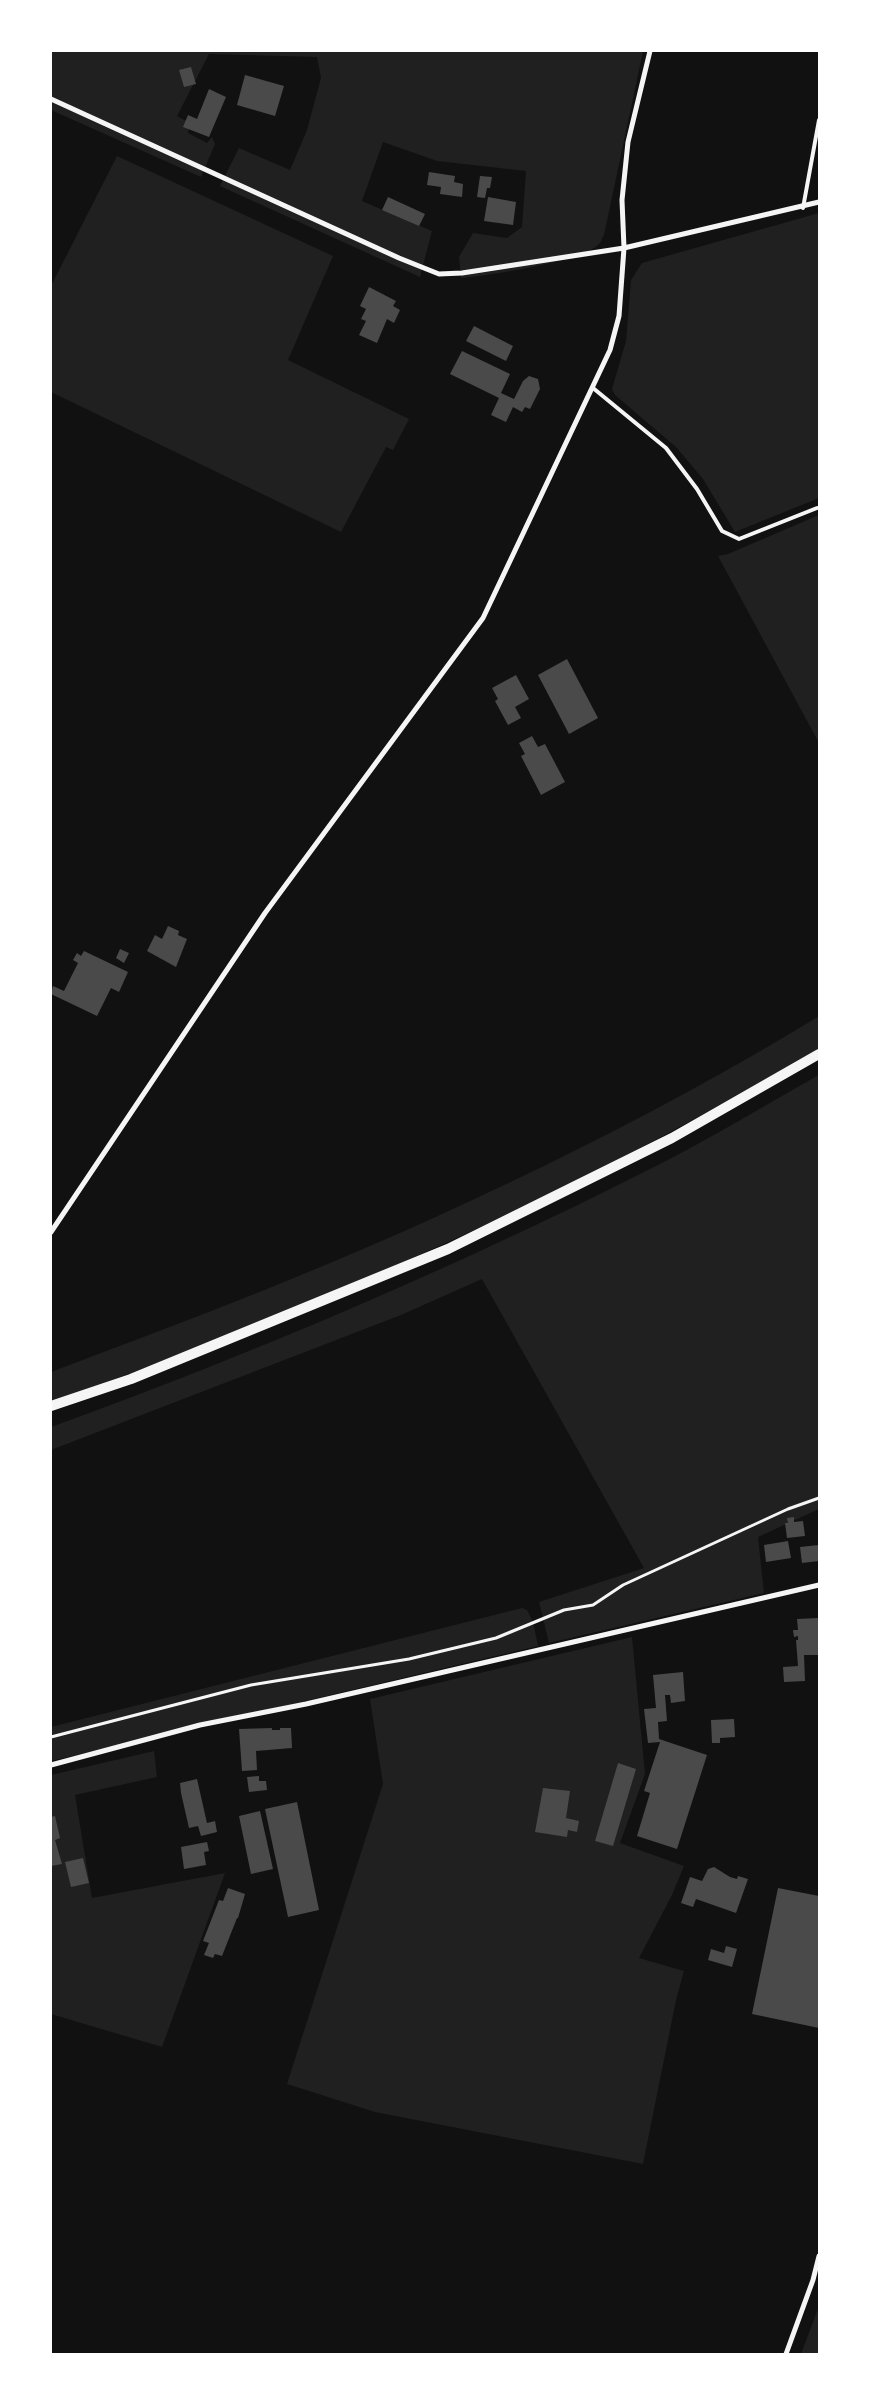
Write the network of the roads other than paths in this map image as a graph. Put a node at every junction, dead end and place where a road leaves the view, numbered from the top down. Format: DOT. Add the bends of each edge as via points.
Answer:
graph roads {
  1 [pos="650,51"];
  2 [pos="51,99"];
  3 [pos="819,120"];
  4 [pos="819,202"];
  5 [pos="803,208"];
  6 [pos="624,248"];
  7 [pos="593,388"];
  8 [pos="818,508"];
  9 [pos="819,1054"];
  10 [pos="51,1232"];
  11 [pos="51,1406"];
  12 [pos="819,1586"];
  13 [pos="51,1765"];
  14 [pos="819,2256"];
  15 [pos="786,2354"];
  1 -- 6 [label="street" via="628,142 622,200"];
  2 -- 6 [label="street" via="439,274"];
  3 -- 5 [label="lane"];
  4 -- 5 [label="street"];
  5 -- 6 [label="street"];
  6 -- 7 [label="street" via="619,316 610,350"];
  7 -- 8 [label="lane" via="666,448 697,489 722,532 739,539"];
  7 -- 10 [label="street" via="483,618 265,913"];
  9 -- 11 [label="main road" via="672,1138 448,1249 131,1379"];
  12 -- 13 [label="street" via="306,1704 200,1725"];
  14 -- 15 [label="street"];
}
